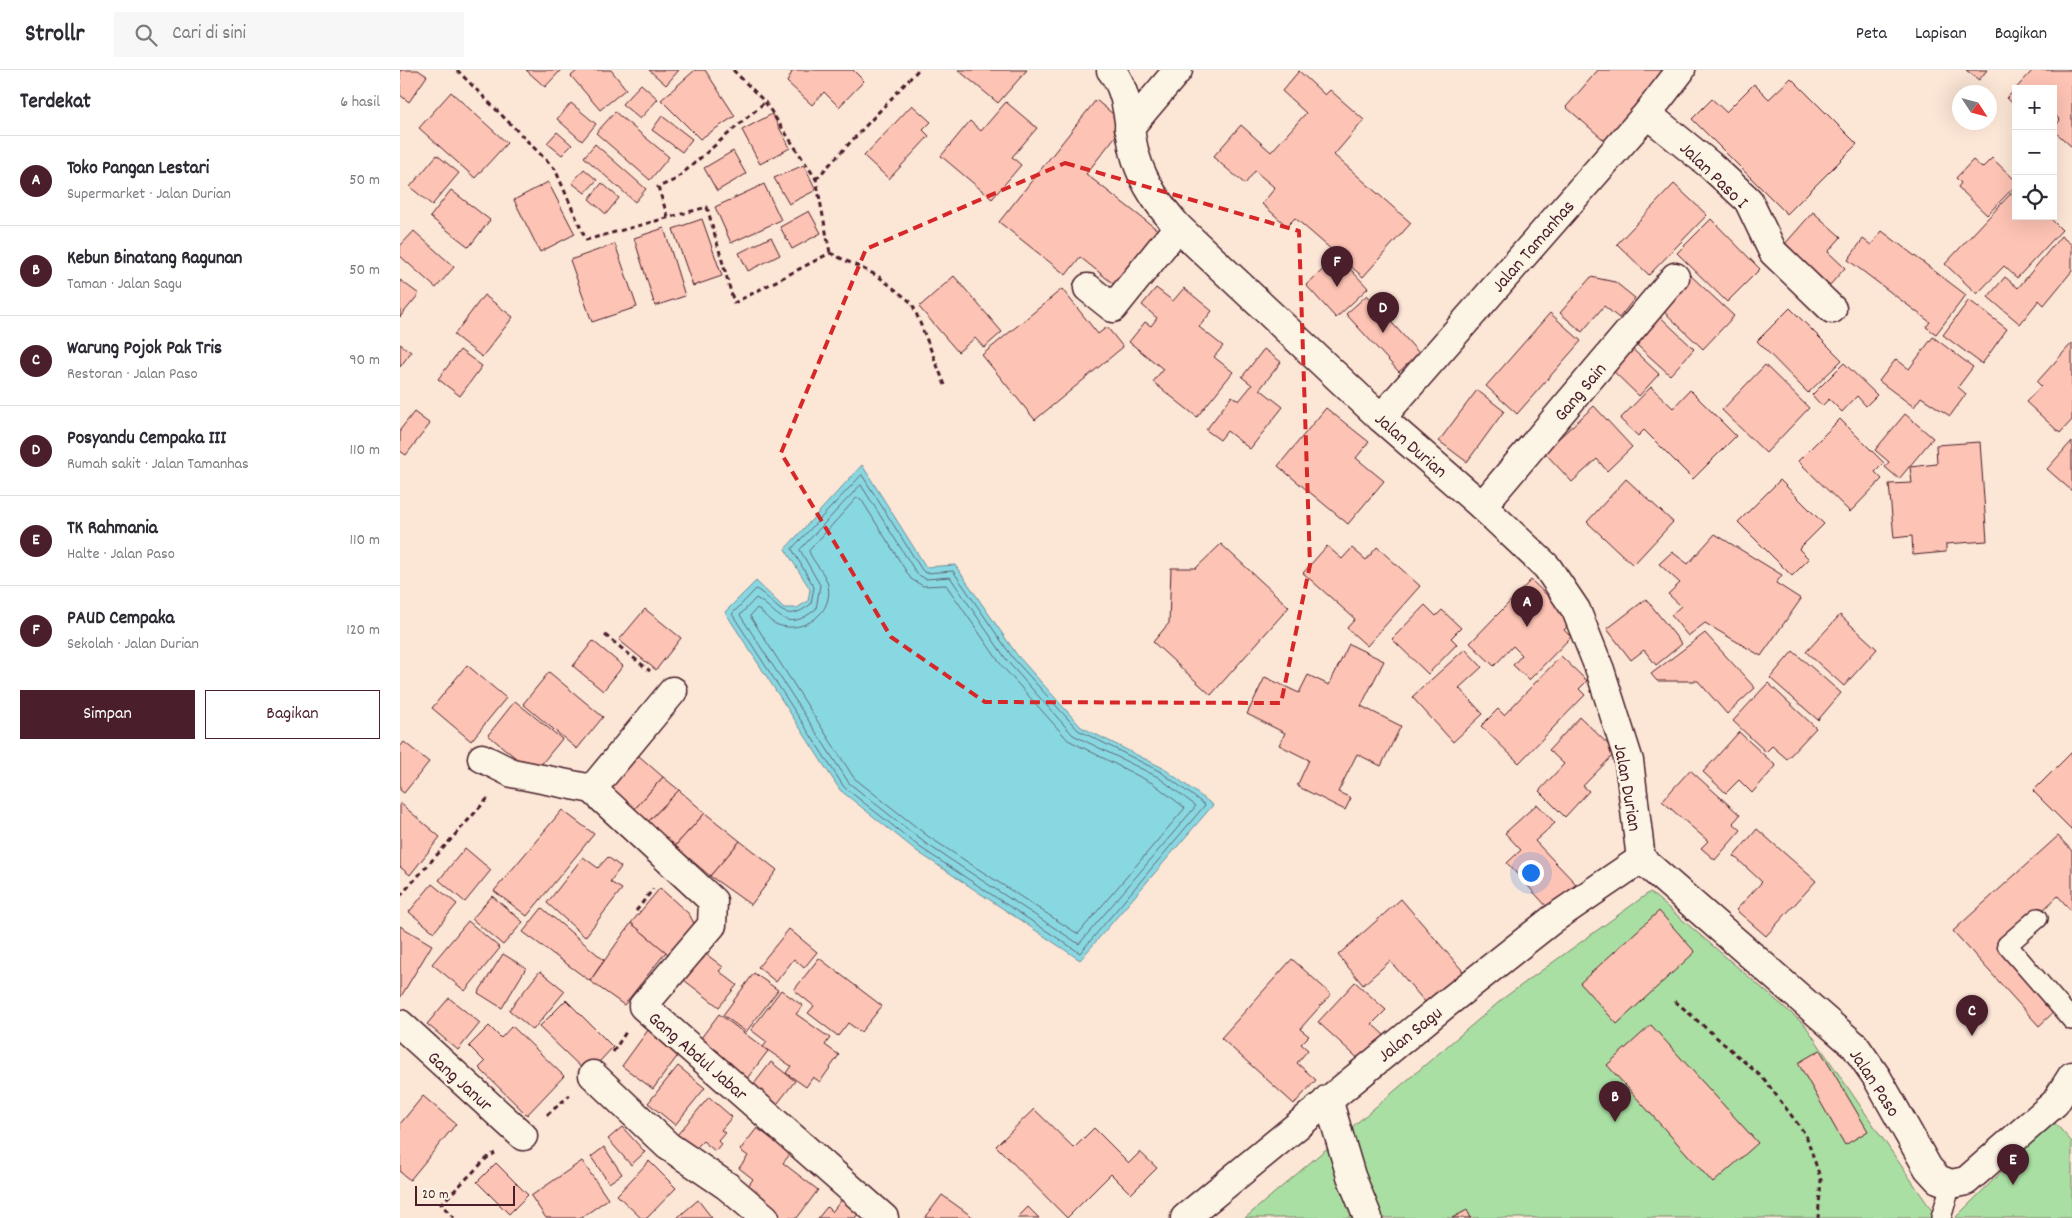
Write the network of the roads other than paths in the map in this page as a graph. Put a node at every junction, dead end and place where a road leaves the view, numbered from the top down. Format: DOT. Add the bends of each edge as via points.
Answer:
graph roads {
  1 [pos="1111,70"];
  2 [pos="1178,70"];
  3 [pos="1681,70"];
  4 [pos="1647,114"];
  5 [pos="1129,128"];
  6 [pos="1178,227"];
  7 [pos="1675,277"];
  8 [pos="1088,288"];
  9 [pos="1832,310"];
  10 [pos="1381,418"];
  11 [pos="1482,506"];
  12 [pos="673,691"];
  13 [pos="482,758"];
  14 [pos="592,789"];
  15 [pos="1641,859"];
  16 [pos="2038,918"];
  17 [pos="2072,1020"];
  18 [pos="400,1024"];
  19 [pos="601,1067"];
  20 [pos="2072,1076"];
  21 [pos="1328,1099"];
  22 [pos="2063,1110"];
  23 [pos="523,1136"];
  24 [pos="1951,1184"];
  25 [pos="765,1218"];
  26 [pos="884,1218"];
  27 [pos="1185,1218"];
  28 [pos="1368,1218"];
  29 [pos="1941,1218"];
  1 -- 5 [label="street, Jalan Durian" via="1118,78"];
  2 -- 5 [label="street"];
  3 -- 4 [label="street, Jalan Tamanhas"];
  4 -- 9 [label="street, Jalan Paso I" via="1748,200 1773,252"];
  4 -- 10 [label="street, Jalan Tamanhas"];
  5 -- 6 [label="street, Jalan Durian" via="1136,159 1154,199"];
  6 -- 8 [label="street" via="1113,308"];
  6 -- 10 [label="street, Jalan Durian"];
  7 -- 11 [label="street, Gang Sain"];
  10 -- 11 [label="street, Jalan Durian"];
  11 -- 15 [label="street, Jalan Durian" via="1547,567 1576,610 1600,670 1629,761"];
  12 -- 14 [label="street"];
  13 -- 14 [label="street" via="512,773"];
  14 -- 26 [label="street, Gang Abdul Jabar" via="713,901 712,925 643,1006"];
  15 -- 21 [label="street, Jalan Sagu" via="1553,919"];
  15 -- 24 [label="street, Jalan Paso" via="1855,1046 1876,1076 1928,1168 1938,1179"];
  16 -- 17 [label="lane" via="2007,945"];
  18 -- 23 [label="street, Gang Janur"];
  19 -- 25 [label="street" via="668,1146 727,1186"];
  20 -- 22 [label="street"];
  21 -- 27 [label="street, Jalan Sagu"];
  21 -- 28 [label="street" via="1351,1176"];
  22 -- 24 [label="street" via="1966,1181"];
  24 -- 29 [label="lane"];
}
